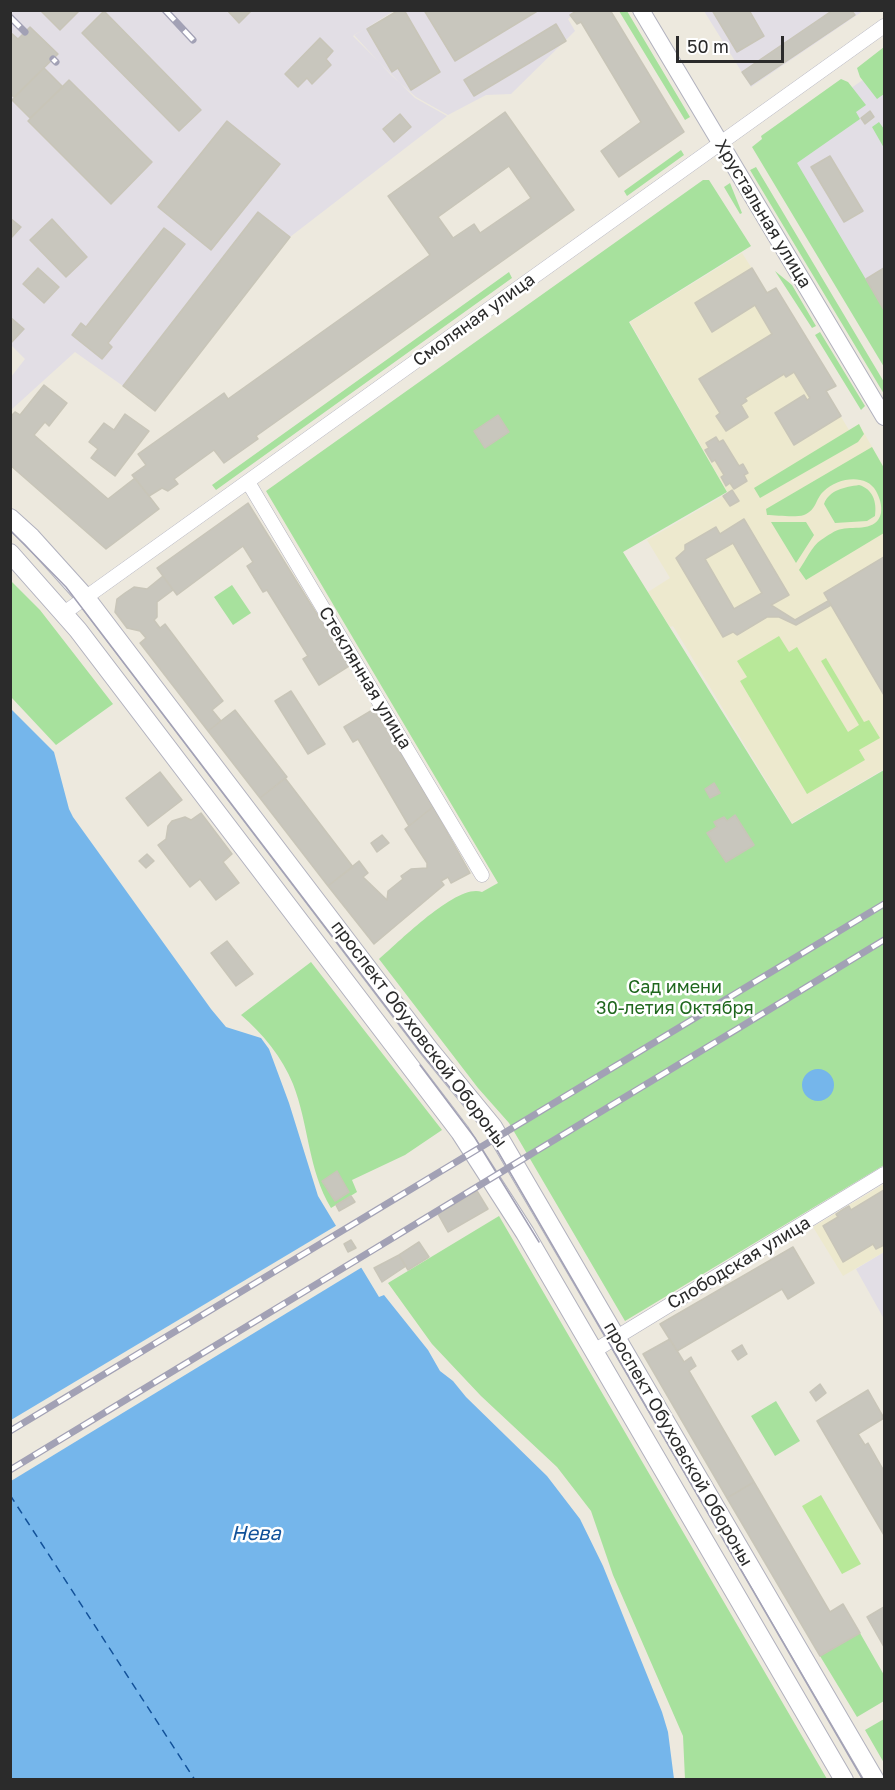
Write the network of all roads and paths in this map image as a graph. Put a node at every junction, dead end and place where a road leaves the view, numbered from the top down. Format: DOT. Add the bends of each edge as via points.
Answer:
graph roads {
  1 [pos="641,10"];
  2 [pos="885,26"];
  3 [pos="720,143"];
  4 [pos="885,417"];
  5 [pos="248,482"];
  6 [pos="10,518"];
  7 [pos="10,553"];
  8 [pos="86,598"];
  9 [pos="64,613"];
  10 [pos="482,874"];
  11 [pos="885,1174"];
  12 [pos="616,1338"];
  13 [pos="594,1351"];
  14 [pos="844,1779"];
  15 [pos="875,1779"];
  1 -- 3 [label="street, Хрустальная улица"];
  2 -- 3 [label="street, Смоляная улица"];
  3 -- 4 [label="street, Хрустальная улица"];
  3 -- 5 [label="street, Смоляная улица"];
  5 -- 8 [label="street, Смоляная улица"];
  5 -- 10 [label="street, Стеклянная улица"];
  6 -- 8 [label="main road, проспект Обуховской Обороны"];
  7 -- 9 [label="main road, проспект Обуховской Обороны"];
  8 -- 9 [label="street, Смоляная улица"];
  8 -- 12 [label="main road, проспект Обуховской Обороны" via="422,1040 493,1127"];
  9 -- 13 [label="main road, проспект Обуховской Обороны" via="460,1132"];
  11 -- 12 [label="street, Слободская улица"];
  12 -- 13 [label="street, Слободская улица"];
  12 -- 15 [label="main road, проспект Обуховской Обороны"];
  13 -- 14 [label="main road, проспект Обуховской Обороны"];
}
